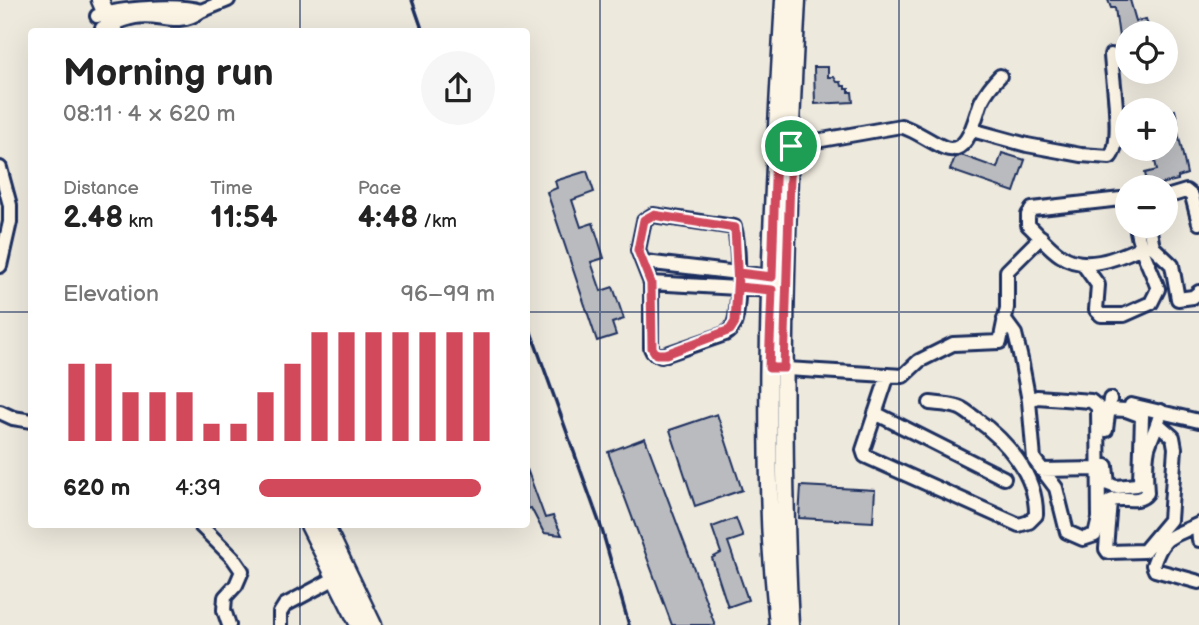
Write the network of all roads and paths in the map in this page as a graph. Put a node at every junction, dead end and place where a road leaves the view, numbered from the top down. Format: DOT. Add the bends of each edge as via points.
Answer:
graph roads {
  1 [pos="90,0"];
  2 [pos="228,0"];
  3 [pos="784,0"];
  4 [pos="797,0"];
  5 [pos="193,6"];
  6 [pos="105,21"];
  7 [pos="788,43"];
  8 [pos="1111,55"];
  9 [pos="1000,76"];
  10 [pos="972,130"];
  11 [pos="783,147"];
  12 [pos="0,168"];
  13 [pos="1178,193"];
  14 [pos="1115,200"];
  15 [pos="5,208"];
  16 [pos="1199,223"];
  17 [pos="1041,237"];
  18 [pos="1138,238"];
  19 [pos="1151,238"];
  20 [pos="1139,248"];
  21 [pos="645,262"];
  22 [pos="1083,264"];
  23 [pos="0,266"];
  24 [pos="738,273"];
  25 [pos="651,283"];
  26 [pos="772,283"];
  27 [pos="738,287"];
  28 [pos="1199,292"];
  29 [pos="1004,319"];
  30 [pos="777,368"];
  31 [pos="888,375"];
  32 [pos="1028,396"];
  33 [pos="930,403"];
  34 [pos="1109,404"];
  35 [pos="0,412"];
  36 [pos="875,413"];
  37 [pos="1159,418"];
  38 [pos="28,420"];
  39 [pos="1199,421"];
  40 [pos="1098,469"];
  41 [pos="1041,470"];
  42 [pos="1004,478"];
  43 [pos="1198,524"];
  44 [pos="203,528"];
  45 [pos="311,528"];
  46 [pos="326,528"];
  47 [pos="1199,540"];
  48 [pos="342,575"];
  49 [pos="1199,582"];
  50 [pos="229,625"];
  51 [pos="280,625"];
  52 [pos="359,625"];
  53 [pos="373,625"];
  54 [pos="778,625"];
  55 [pos="790,625"];
  1 -- 6 [label="main road"];
  2 -- 5 [label="street"];
  3 -- 7 [label="main road"];
  4 -- 7 [label="main road"];
  5 -- 6 [label="street" via="137,8"];
  7 -- 11 [label="main road"];
  8 -- 10 [label="street" via="1117,138 1110,157 1027,145"];
  9 -- 10 [label="street" via="991,84"];
  10 -- 11 [label="street" via="963,145 948,149 901,126"];
  11 -- 26 [label="main road"];
  11 -- 30 [label="main road"];
  12 -- 15 [label="street"];
  13 -- 16 [label="street" via="1186,191 1192,196"];
  14 -- 17 [label="street" via="1032,209 1028,225"];
  15 -- 23 [label="street" via="10,222"];
  17 -- 22 [label="street" via="1061,256"];
  17 -- 29 [label="street" via="1007,271"];
  18 -- 20 [label="street"];
  19 -- 28 [label="street" via="1153,247 1172,265 1178,299"];
  20 -- 22 [label="street" via="1118,258"];
  20 -- 22 [label="street" via="1158,289 1151,303 1124,315 1101,315 1096,310 1098,285"];
  21 -- 24 [label="street"];
  21 -- 24 [label="street" via="638,250 644,220 653,215 734,227"];
  21 -- 25 [label="street"];
  24 -- 26 [label="street"];
  24 -- 27 [label="street"];
  25 -- 27 [label="street"];
  25 -- 27 [label="street" via="652,348 661,356 730,330"];
  26 -- 27 [label="street"];
  26 -- 30 [label="main road"];
  29 -- 31 [label="street" via="1000,342 953,344 919,361 902,376"];
  29 -- 32 [label="street" via="1015,334"];
  30 -- 31 [label="street"];
  30 -- 54 [label="main road" via="770,520"];
  30 -- 55 [label="main road"];
  31 -- 36 [label="street"];
  32 -- 34 [label="street"];
  32 -- 40 [label="street" via="1096,403"];
  32 -- 41 [label="street" via="1034,458"];
  33 -- 36 [label="street" via="958,407 990,429 1013,453 1036,503 1036,515 1029,522 1018,525 865,456"];
  34 -- 34 [label="street" via="1108,484 1138,485 1142,416"];
  34 -- 37 [label="street"];
  35 -- 38 [label="street"];
  36 -- 42 [label="street"];
  37 -- 37 [label="street" via="1147,452 1147,493 1138,500 1110,501 1108,552 1144,551 1170,520 1175,448"];
  37 -- 39 [label="street"];
  40 -- 41 [label="street"];
  40 -- 41 [label="street" via="1099,518 1095,536 1083,539 1067,532 1056,488"];
  43 -- 47 [label="street"];
  43 -- 49 [label="street" via="1166,538 1153,565 1154,570"];
  44 -- 50 [label="street" via="242,570 225,597"];
  45 -- 48 [label="main road"];
  46 -- 48 [label="main road"];
  48 -- 51 [label="street" via="285,605"];
  48 -- 52 [label="main road"];
  48 -- 53 [label="main road"];
}
